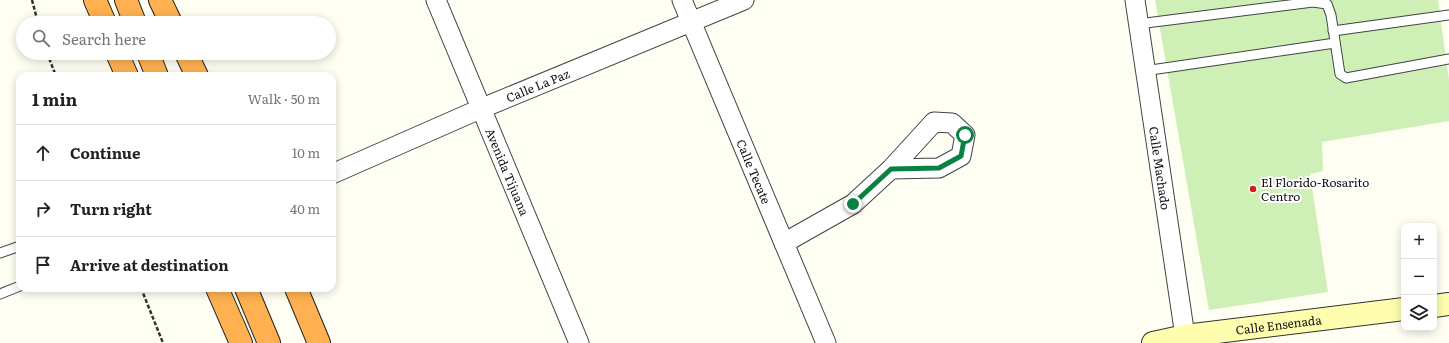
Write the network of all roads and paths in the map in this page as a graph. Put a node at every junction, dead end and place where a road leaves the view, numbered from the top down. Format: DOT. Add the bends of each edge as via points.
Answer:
graph roads {
  1 [pos="32,0"];
  2 [pos="95,0"];
  3 [pos="126,0"];
  4 [pos="160,0"];
  5 [pos="436,0"];
  6 [pos="682,0"];
  7 [pos="744,0"];
  8 [pos="1135,0"];
  9 [pos="1449,15"];
  10 [pos="36,16"];
  11 [pos="102,16"];
  12 [pos="132,16"];
  13 [pos="168,16"];
  14 [pos="691,22"];
  15 [pos="1138,24"];
  16 [pos="1333,31"];
  17 [pos="1335,43"];
  18 [pos="1449,59"];
  19 [pos="50,60"];
  20 [pos="121,60"];
  21 [pos="151,60"];
  22 [pos="189,60"];
  23 [pos="1144,71"];
  24 [pos="54,72"];
  25 [pos="125,72"];
  26 [pos="155,72"];
  27 [pos="195,72"];
  28 [pos="480,109"];
  29 [pos="891,169"];
  30 [pos="336,172"];
  31 [pos="784,243"];
  32 [pos="16,248"];
  33 [pos="0,254"];
  34 [pos="16,288"];
  35 [pos="143,292"];
  36 [pos="219,292"];
  37 [pos="248,292"];
  38 [pos="298,292"];
  39 [pos="0,294"];
  40 [pos="1449,304"];
  41 [pos="1437,306"];
  42 [pos="1401,309"];
  43 [pos="1186,340"];
  44 [pos="163,343"];
  45 [pos="241,343"];
  46 [pos="269,343"];
  47 [pos="319,343"];
  48 [pos="579,343"];
  49 [pos="826,343"];
  50 [pos="1153,343"];
  1 -- 10 [label="path"];
  2 -- 11 [label="highway"];
  3 -- 12 [label="highway"];
  4 -- 13 [label="highway"];
  5 -- 28 [label="street, Avenida Tijuana"];
  6 -- 14 [label="street, Calle Tecate"];
  7 -- 14 [label="street, Calle La Paz"];
  8 -- 15 [label="street, Calle Machado"];
  9 -- 16 [label="lane"];
  14 -- 28 [label="street, Calle La Paz"];
  14 -- 31 [label="street, Calle Tecate"];
  15 -- 16 [label="lane" via="1313,2 1327,4"];
  15 -- 23 [label="street, Calle Machado"];
  16 -- 17 [label="lane"];
  17 -- 18 [label="lane" via="1340,74 1346,78"];
  17 -- 23 [label="lane"];
  19 -- 24 [label="path"];
  20 -- 25 [label="highway"];
  21 -- 26 [label="highway"];
  22 -- 27 [label="highway"];
  23 -- 43 [label="street, Calle Machado"];
  28 -- 30 [label="street, Calle La Paz"];
  28 -- 48 [label="street, Avenida Tijuana"];
  29 -- 31 [label="street" via="853,204"];
  31 -- 49 [label="street, Calle Tecate"];
  32 -- 33 [label="lane"];
  34 -- 39 [label="lane"];
  35 -- 44 [label="path"];
  36 -- 45 [label="highway"];
  37 -- 46 [label="highway"];
  38 -- 47 [label="highway"];
  40 -- 41 [label="main road"];
  42 -- 43 [label="main road, Calle Ensenada"];
  43 -- 50 [label="main road, Calle Ensenada"];
}
